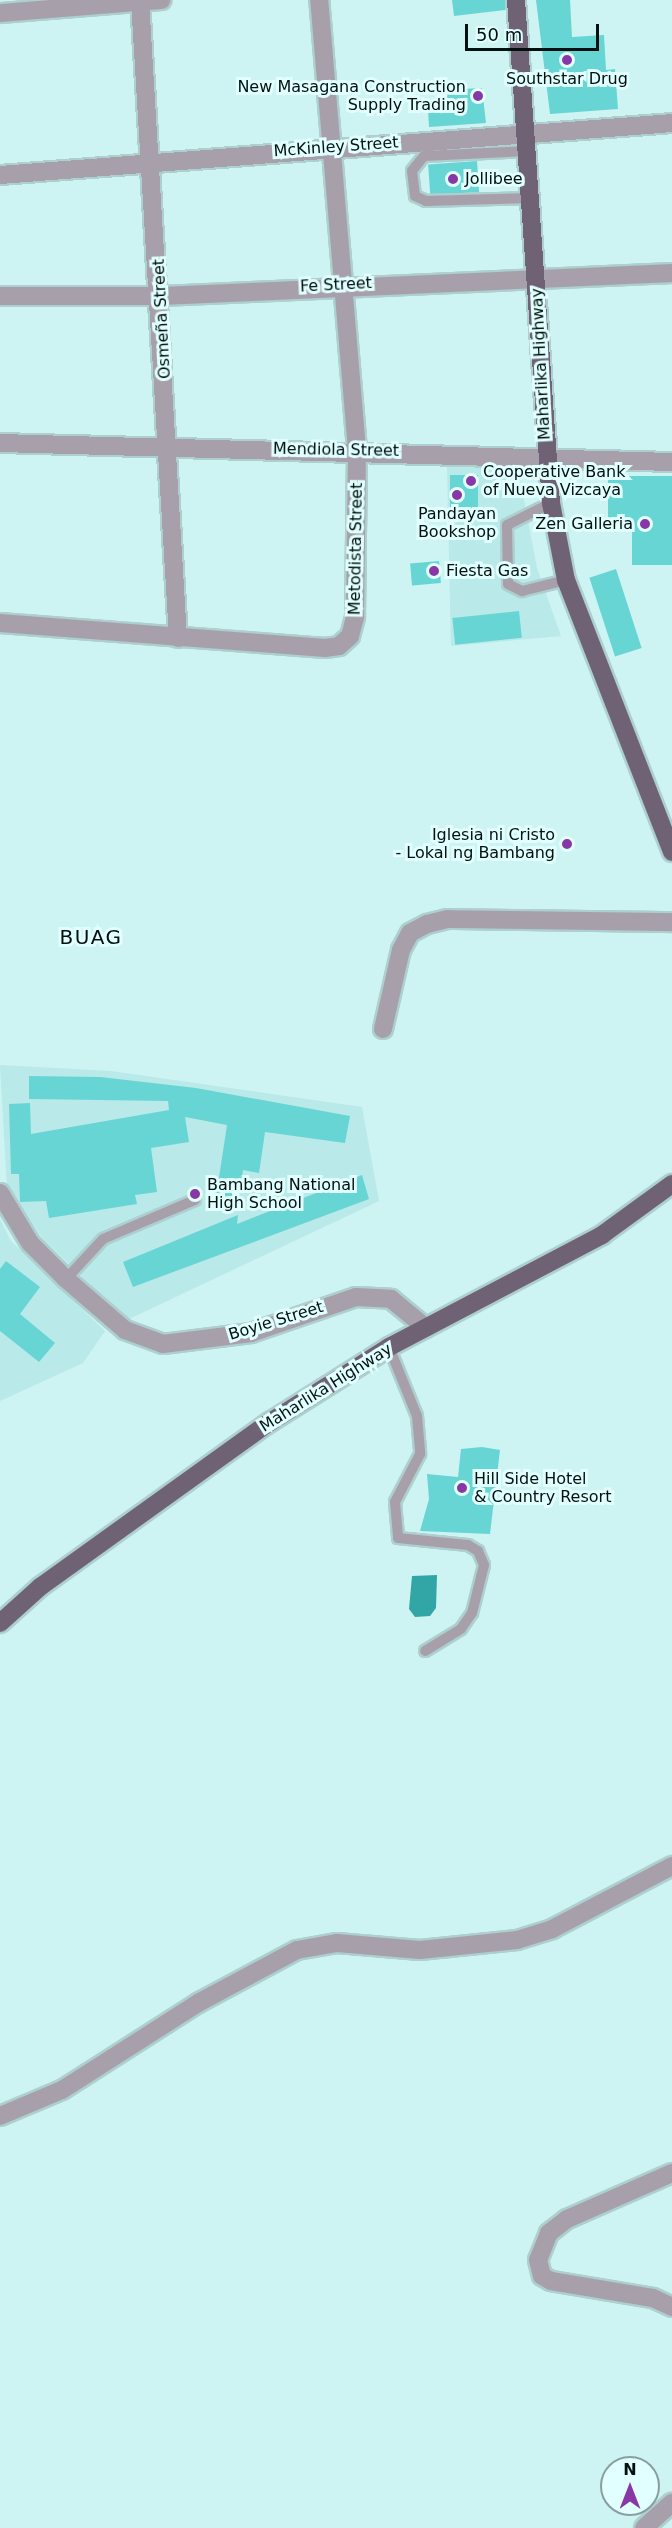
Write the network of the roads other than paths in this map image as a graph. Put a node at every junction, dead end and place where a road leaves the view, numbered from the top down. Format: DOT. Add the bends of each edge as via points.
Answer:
graph roads {
  1 [pos="161,0"];
  2 [pos="319,0"];
  3 [pos="516,0"];
  4 [pos="140,1"];
  5 [pos="0,13"];
  6 [pos="672,123"];
  7 [pos="527,142"];
  8 [pos="331,147"];
  9 [pos="152,162"];
  10 [pos="0,175"];
  11 [pos="531,198"];
  12 [pos="672,273"];
  13 [pos="537,278"];
  14 [pos="345,284"];
  15 [pos="0,296"];
  16 [pos="162,296"];
  17 [pos="0,443"];
  18 [pos="169,448"];
  19 [pos="357,450"];
  20 [pos="546,456"];
  21 [pos="672,462"];
  22 [pos="551,503"];
  23 [pos="566,580"];
  24 [pos="0,622"];
  25 [pos="178,638"];
  26 [pos="672,852"];
  27 [pos="672,921"];
  28 [pos="383,1029"];
  29 [pos="672,1184"];
  30 [pos="0,1193"];
  31 [pos="195,1200"];
  32 [pos="66,1279"];
  33 [pos="426,1328"];
  34 [pos="389,1347"];
  35 [pos="0,1623"];
  36 [pos="425,1651"];
  37 [pos="672,1866"];
  38 [pos="0,2116"];
  39 [pos="672,2174"];
  40 [pos="672,2307"];
  41 [pos="672,2503"];
  42 [pos="644,2528"];
  1 -- 4 [label="street"];
  2 -- 8 [label="street, Metodista Street"];
  3 -- 7 [label="main road, Maharlika Highway"];
  4 -- 5 [label="street"];
  4 -- 9 [label="street, Osmeña Street"];
  6 -- 7 [label="street, McKinley Street"];
  7 -- 8 [label="street, McKinley Street"];
  7 -- 11 [label="main road, Maharlika Highway"];
  7 -- 11 [label="lane" via="424,156 413,164 412,180 415,196 426,201"];
  8 -- 9 [label="street, McKinley Street"];
  8 -- 14 [label="street, Metodista Street"];
  9 -- 10 [label="street, McKinley Street"];
  9 -- 16 [label="street, Osmeña Street"];
  11 -- 13 [label="main road, Maharlika Highway"];
  12 -- 13 [label="street, Fe Street"];
  13 -- 14 [label="street, Fe Street"];
  13 -- 20 [label="main road, Maharlika Highway"];
  14 -- 16 [label="street, Fe Street"];
  14 -- 19 [label="street, Metodista Street"];
  15 -- 16 [label="street, Fe Street"];
  16 -- 18 [label="street, Osmeña Street"];
  17 -- 18 [label="street, Mendiola Street"];
  18 -- 19 [label="street, Mendiola Street"];
  18 -- 25 [label="street, Osmeña Street"];
  19 -- 20 [label="street, Mendiola Street"];
  19 -- 25 [label="street, Metodista Street" via="355,618 345,642 325,648"];
  20 -- 21 [label="street, Mendiola Street"];
  20 -- 22 [label="main road, Maharlika Highway"];
  22 -- 23 [label="main road, Maharlika Highway"];
  22 -- 23 [label="lane" via="507,525 508,584 522,591"];
  23 -- 26 [label="main road, Maharlika Highway"];
  24 -- 25 [label="street, Metodista Street"];
  27 -- 28 [label="street" via="447,919 427,924 410,933 401,950"];
  29 -- 33 [label="main road, Maharlika Highway" via="602,1234"];
  30 -- 32 [label="street, Boyie Street" via="30,1243"];
  31 -- 32 [label="lane" via="104,1239"];
  32 -- 33 [label="street, Boyie Street" via="124,1330 163,1344 251,1333 356,1298 391,1299"];
  33 -- 34 [label="main road, Maharlika Highway"];
  34 -- 35 [label="main road, Maharlika Highway" via="203,1466 40,1587"];
  34 -- 36 [label="lane" via="417,1416 420,1454 395,1502 398,1539 468,1545 478,1551 484,1565 481,1597 472,1613 461,1629"];
  37 -- 38 [label="street" via="552,1929 517,1940 420,1950 354,1943 297,1950 198,2003 62,2090"];
  39 -- 40 [label="street" via="576,2213 549,2233 538,2260 542,2276 550,2281 654,2298"];
  41 -- 42 [label="street"];
}
